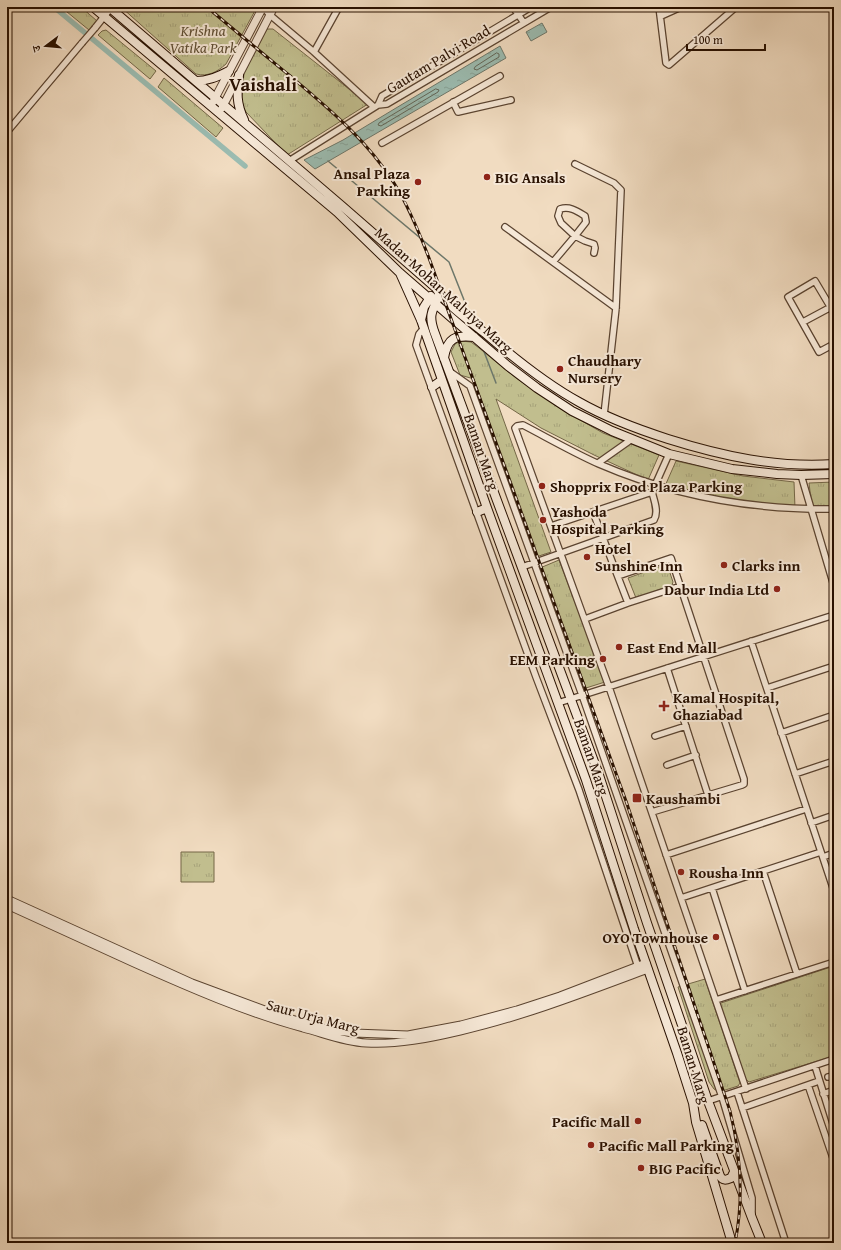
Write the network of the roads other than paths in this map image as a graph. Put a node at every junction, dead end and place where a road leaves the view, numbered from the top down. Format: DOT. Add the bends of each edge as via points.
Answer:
graph roads {
  1 [pos="93,7"];
  2 [pos="263,7"];
  3 [pos="274,7"];
  4 [pos="339,7"];
  5 [pos="514,7"];
  6 [pos="531,7"];
  7 [pos="551,7"];
  8 [pos="659,7"];
  9 [pos="681,7"];
  10 [pos="736,7"];
  11 [pos="110,8"];
  12 [pos="518,14"];
  13 [pos="270,15"];
  14 [pos="104,16"];
  15 [pos="661,16"];
  16 [pos="524,23"];
  17 [pos="314,52"];
  18 [pos="229,71"];
  19 [pos="239,75"];
  20 [pos="500,76"];
  21 [pos="196,81"];
  22 [pos="215,97"];
  23 [pos="511,100"];
  24 [pos="453,102"];
  25 [pos="224,105"];
  26 [pos="210,106"];
  27 [pos="376,106"];
  28 [pos="219,114"];
  29 [pos="245,123"];
  30 [pos="7,132"];
  31 [pos="382,142"];
  32 [pos="289,161"];
  33 [pos="575,164"];
  34 [pos="505,226"];
  35 [pos="575,236"];
  36 [pos="594,253"];
  37 [pos="554,262"];
  38 [pos="400,273"];
  39 [pos="437,291"];
  40 [pos="432,302"];
  41 [pos="830,307"];
  42 [pos="616,308"];
  43 [pos="834,312"];
  44 [pos="803,322"];
  45 [pos="422,324"];
  46 [pos="474,337"];
  47 [pos="834,344"];
  48 [pos="444,359"];
  49 [pos="448,371"];
  50 [pos="442,380"];
  51 [pos="432,387"];
  52 [pos="604,415"];
  53 [pos="632,439"];
  54 [pos="669,454"];
  55 [pos="720,454"];
  56 [pos="598,463"];
  57 [pos="834,464"];
  58 [pos="719,466"];
  59 [pos="834,474"];
  60 [pos="800,475"];
  61 [pos="655,484"];
  62 [pos="652,492"];
  63 [pos="487,508"];
  64 [pos="810,509"];
  65 [pos="834,509"];
  66 [pos="477,512"];
  67 [pos="593,512"];
  68 [pos="506,525"];
  69 [pos="551,526"];
  70 [pos="604,539"];
  71 [pos="499,541"];
  72 [pos="514,547"];
  73 [pos="503,551"];
  74 [pos="561,554"];
  75 [pos="534,563"];
  76 [pos="522,567"];
  77 [pos="618,576"];
  78 [pos="681,586"];
  79 [pos="834,586"];
  80 [pos="628,603"];
  81 [pos="834,615"];
  82 [pos="584,619"];
  83 [pos="751,641"];
  84 [pos="704,656"];
  85 [pos="834,666"];
  86 [pos="667,668"];
  87 [pos="609,687"];
  88 [pos="767,688"];
  89 [pos="582,695"];
  90 [pos="571,699"];
  91 [pos="558,703"];
  92 [pos="834,715"];
  93 [pos="686,726"];
  94 [pos="781,732"];
  95 [pos="655,736"];
  96 [pos="696,755"];
  97 [pos="834,761"];
  98 [pos="667,765"];
  99 [pos="795,774"];
  100 [pos="708,795"];
  101 [pos="806,809"];
  102 [pos="652,812"];
  103 [pos="834,815"];
  104 [pos="811,823"];
  105 [pos="834,853"];
  106 [pos="666,855"];
  107 [pos="822,855"];
  108 [pos="626,858"];
  109 [pos="613,863"];
  110 [pos="763,871"];
  111 [pos="631,872"];
  112 [pos="617,876"];
  113 [pos="712,888"];
  114 [pos="834,891"];
  115 [pos="681,898"];
  116 [pos="7,899"];
  117 [pos="7,905"];
  118 [pos="834,962"];
  119 [pos="647,966"];
  120 [pos="639,969"];
  121 [pos="796,974"];
  122 [pos="745,991"];
  123 [pos="716,1000"];
  124 [pos="246,1006"];
  125 [pos="834,1059"];
  126 [pos="815,1066"];
  127 [pos="819,1081"];
  128 [pos="808,1085"];
  129 [pos="746,1089"];
  130 [pos="834,1090"];
  131 [pos="737,1092"];
  132 [pos="823,1094"];
  133 [pos="722,1097"];
  134 [pos="708,1101"];
  135 [pos="693,1103"];
  136 [pos="742,1108"];
  137 [pos="834,1127"];
  138 [pos="834,1161"];
  139 [pos="734,1172"];
  140 [pos="752,1218"];
  141 [pos="732,1243"];
  142 [pos="762,1243"];
  143 [pos="786,1243"];
  1 -- 14 [label="main road, Madan Mohan Malviya Marg"];
  2 -- 13 [label="street"];
  2 -- 18 [label="street"];
  3 -- 13 [label="street"];
  4 -- 17 [label="street"];
  5 -- 12 [label="street"];
  6 -- 12 [label="street, Gautam Palvi Road"];
  7 -- 16 [label="street, Gautam Palvi Road"];
  8 -- 15 [label="street"];
  9 -- 15 [label="street"];
  10 -- 15 [label="street" via="669,65 666,63"];
  11 -- 14 [label="street"];
  11 -- 21 [label="main road, Madan Mohan Malviya Marg"];
  12 -- 16 [label="street"];
  12 -- 27 [label="street, Gautam Palvi Road" via="382,96"];
  13 -- 17 [label="street"];
  13 -- 19 [label="street"];
  14 -- 26 [label="main road, Madan Mohan Malviya Marg"];
  14 -- 30 [label="street, bridge"];
  16 -- 27 [label="street, Gautam Palvi Road" via="387,104"];
  17 -- 27 [label="street"];
  18 -- 21 [label="main road" via="206,81"];
  18 -- 22 [label="street"];
  19 -- 25 [label="street"];
  19 -- 29 [label="main road" via="237,95 239,110"];
  20 -- 24 [label="street"];
  21 -- 22 [label="main road, Madan Mohan Malviya Marg"];
  22 -- 25 [label="main road, Madan Mohan Malviya Marg"];
  22 -- 26 [label="street"];
  23 -- 24 [label="street" via="458,112"];
  24 -- 31 [label="street"];
  25 -- 28 [label="street"];
  25 -- 29 [label="main road, Madan Mohan Malviya Marg"];
  26 -- 28 [label="main road, Madan Mohan Malviya Marg"];
  27 -- 32 [label="street, Gautam Palvi Road"];
  28 -- 38 [label="main road, Madan Mohan Malviya Marg" via="337,212"];
  29 -- 32 [label="main road, Madan Mohan Malviya Marg"];
  32 -- 39 [label="main road, Madan Mohan Malviya Marg"];
  33 -- 42 [label="street" via="614,183 621,190"];
  34 -- 37 [label="street"];
  35 -- 35 [label="street" via="561,223 558,216 560,209 574,209 585,216 586,222"];
  35 -- 36 [label="street" via="594,244"];
  35 -- 37 [label="street"];
  37 -- 42 [label="street"];
  38 -- 40 [label="main road, Madan Mohan Malviya Marg"];
  38 -- 45 [label="main road"];
  39 -- 40 [label="main road, Baman Marg"];
  39 -- 52 [label="main road, Madan Mohan Malviya Marg" via="524,365 578,402"];
  40 -- 45 [label="main road, Baman Marg" via="424,307"];
  40 -- 46 [label="main road, Madan Mohan Malviya Marg"];
  40 -- 48 [label="main road, Baman Marg" via="430,320"];
  41 -- 43 [label="street"];
  41 -- 44 [label="street"];
  41 -- 44 [label="street" via="815,281 788,297"];
  42 -- 52 [label="street"];
  44 -- 47 [label="street" via="819,352"];
  45 -- 50 [label="main road, Baman Marg"];
  45 -- 51 [label="street" via="416,345"];
  46 -- 48 [label="main road" via="462,336 451,340 445,349"];
  46 -- 53 [label="main road, Madan Mohan Malviya Marg" via="520,375 572,411"];
  48 -- 49 [label="main road, Baman Marg"];
  49 -- 68 [label="main road, Baman Marg"];
  49 -- 75 [label="street" via="470,386"];
  50 -- 51 [label="main road"];
  50 -- 63 [label="main road, Baman Marg"];
  51 -- 66 [label="street"];
  52 -- 55 [label="main road, Madan Mohan Malviya Marg" via="647,433"];
  53 -- 54 [label="main road, Madan Mohan Malviya Marg"];
  53 -- 56 [label="street"];
  54 -- 58 [label="main road, Madan Mohan Malviya Marg"];
  54 -- 61 [label="street"];
  55 -- 57 [label="main road, Madan Mohan Malviya Marg" via="778,464"];
  55 -- 58 [label="main road"];
  56 -- 61 [label="street"];
  56 -- 69 [label="street" via="523,426 517,426 516,431"];
  58 -- 60 [label="main road, Madan Mohan Malviya Marg"];
  59 -- 60 [label="main road, Madan Mohan Malviya Marg"];
  60 -- 64 [label="street"];
  61 -- 62 [label="street"];
  61 -- 64 [label="street" via="677,492 734,503"];
  62 -- 67 [label="street"];
  62 -- 70 [label="street" via="656,512 654,520"];
  63 -- 66 [label="main road"];
  63 -- 71 [label="main road, Baman Marg"];
  64 -- 65 [label="street"];
  64 -- 79 [label="street"];
  66 -- 120 [label="street" via="578,790"];
  67 -- 69 [label="street"];
  67 -- 70 [label="street"];
  68 -- 71 [label="main road"];
  68 -- 72 [label="main road, Baman Marg"];
  69 -- 74 [label="street"];
  70 -- 74 [label="street"];
  70 -- 77 [label="street"];
  71 -- 73 [label="main road, Baman Marg"];
  72 -- 73 [label="main road"];
  72 -- 76 [label="main road, Baman Marg"];
  73 -- 91 [label="main road, Baman Marg"];
  74 -- 75 [label="street"];
  74 -- 82 [label="street"];
  75 -- 76 [label="street"];
  75 -- 89 [label="street"];
  76 -- 90 [label="main road, Baman Marg"];
  77 -- 78 [label="street" via="671,558"];
  77 -- 80 [label="street"];
  78 -- 80 [label="street"];
  78 -- 84 [label="street"];
  80 -- 82 [label="street"];
  81 -- 83 [label="street"];
  82 -- 87 [label="street"];
  83 -- 84 [label="street"];
  83 -- 88 [label="street"];
  84 -- 86 [label="street"];
  84 -- 100 [label="street" via="744,781 742,785"];
  85 -- 88 [label="street"];
  86 -- 87 [label="street"];
  86 -- 93 [label="street"];
  87 -- 89 [label="street"];
  87 -- 102 [label="street"];
  88 -- 94 [label="street"];
  89 -- 90 [label="street"];
  89 -- 133 [label="street"];
  90 -- 91 [label="street"];
  90 -- 108 [label="main road, Baman Marg"];
  91 -- 109 [label="main road, Baman Marg"];
  92 -- 94 [label="street"];
  93 -- 95 [label="street"];
  93 -- 96 [label="street"];
  94 -- 99 [label="street"];
  96 -- 98 [label="street"];
  96 -- 100 [label="street"];
  97 -- 99 [label="street"];
  99 -- 101 [label="street"];
  100 -- 102 [label="street"];
  101 -- 104 [label="street"];
  101 -- 106 [label="street"];
  102 -- 106 [label="street"];
  103 -- 104 [label="street"];
  104 -- 107 [label="street"];
  105 -- 107 [label="street"];
  106 -- 115 [label="street"];
  107 -- 110 [label="street"];
  107 -- 114 [label="street"];
  108 -- 109 [label="main road"];
  108 -- 111 [label="main road, Baman Marg"];
  109 -- 112 [label="main road, Baman Marg"];
  110 -- 113 [label="street"];
  110 -- 121 [label="street"];
  111 -- 112 [label="main road"];
  111 -- 134 [label="main road, Baman Marg"];
  112 -- 119 [label="main road, Baman Marg"];
  113 -- 115 [label="street"];
  113 -- 122 [label="street"];
  115 -- 123 [label="street"];
  116 -- 124 [label="street, Saur Urja Marg"];
  117 -- 124 [label="street, Saur Urja Marg" via="189,987"];
  118 -- 121 [label="street"];
  119 -- 120 [label="street, Saur Urja Marg"];
  119 -- 135 [label="main road, Baman Marg"];
  120 -- 124 [label="street, Saur Urja Marg" via="562,1001 517,1016 439,1036 401,1041 348,1041 278,1021"];
  121 -- 122 [label="street"];
  122 -- 123 [label="street"];
  123 -- 129 [label="street"];
  125 -- 126 [label="street"];
  126 -- 127 [label="street"];
  126 -- 129 [label="street"];
  127 -- 128 [label="street"];
  127 -- 132 [label="street"];
  128 -- 136 [label="street"];
  128 -- 138 [label="street"];
  129 -- 131 [label="street"];
  130 -- 132 [label="street"];
  131 -- 133 [label="street"];
  131 -- 136 [label="street"];
  132 -- 137 [label="street"];
  133 -- 134 [label="street"];
  133 -- 140 [label="street" via="752,1198"];
  134 -- 139 [label="main road, Baman Marg"];
  135 -- 139 [label="main road" via="720,1176 727,1180"];
  135 -- 141 [label="main road, Baman Marg" via="696,1122"];
  136 -- 143 [label="street"];
  139 -- 140 [label="main road, Baman Marg"];
  140 -- 142 [label="main road, Baman Marg"];
}
